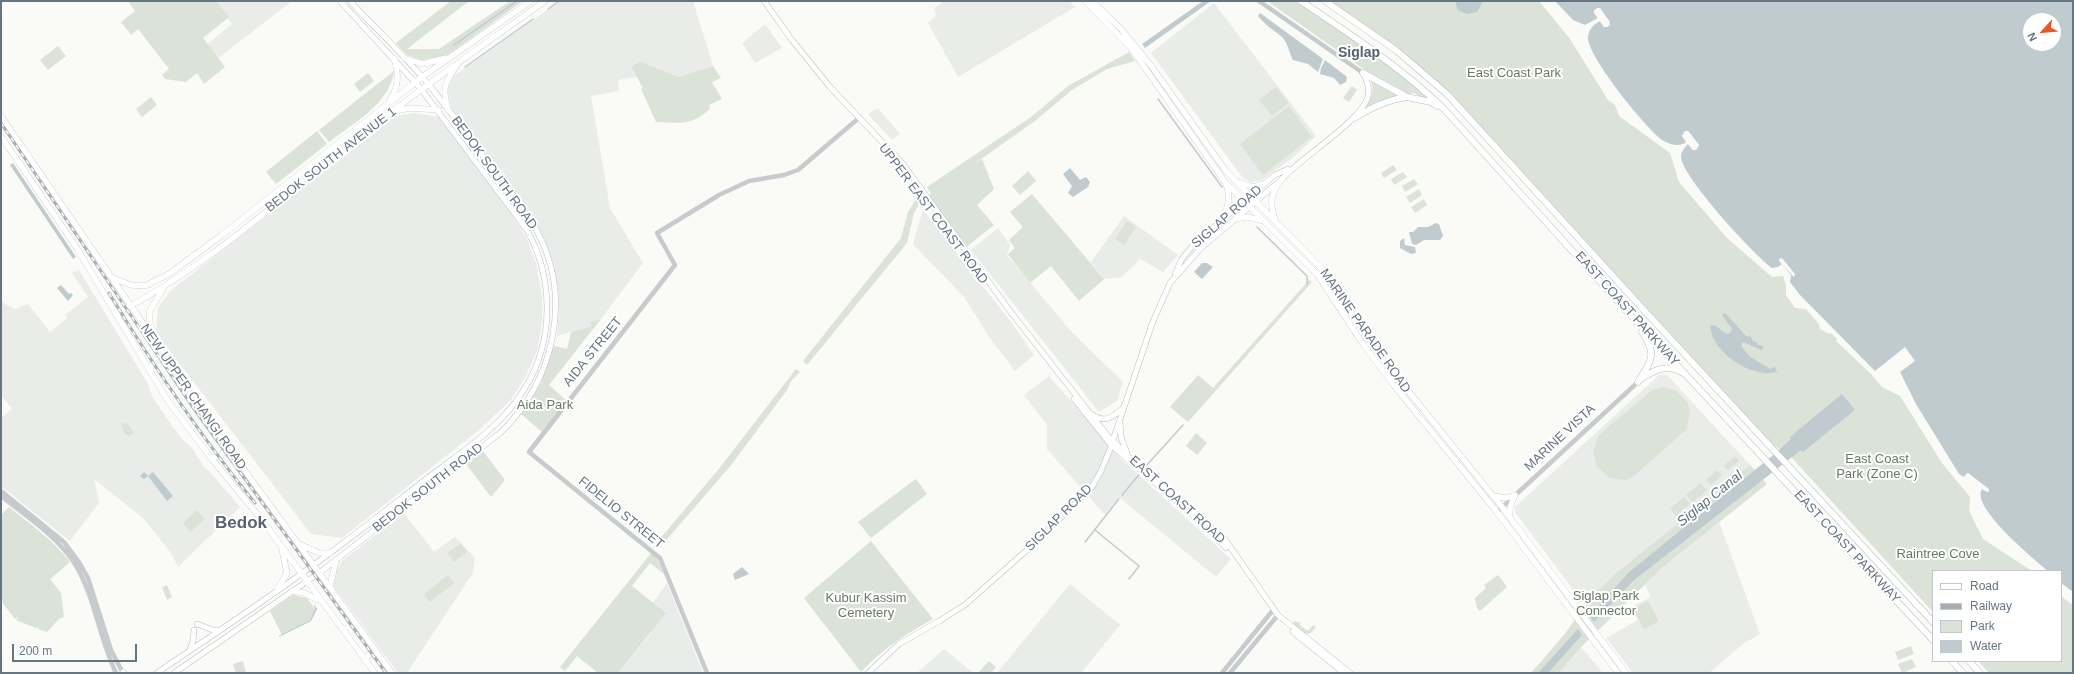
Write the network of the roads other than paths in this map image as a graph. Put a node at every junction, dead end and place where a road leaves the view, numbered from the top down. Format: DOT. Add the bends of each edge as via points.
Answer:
graph roads {
  1 [pos="340,1"];
  2 [pos="350,1"];
  3 [pos="532,1"];
  4 [pos="544,1"];
  5 [pos="761,1"];
  6 [pos="764,1"];
  7 [pos="1085,1"];
  8 [pos="1092,1"];
  9 [pos="1259,1"];
  10 [pos="1301,1"];
  11 [pos="1325,1"];
  12 [pos="450,57"];
  13 [pos="394,58"];
  14 [pos="404,58"];
  15 [pos="460,61"];
  16 [pos="1363,73"];
  17 [pos="422,77"];
  18 [pos="416,82"];
  19 [pos="428,84"];
  20 [pos="421,89"];
  21 [pos="1407,97"];
  22 [pos="386,107"];
  23 [pos="1444,109"];
  24 [pos="439,110"];
  25 [pos="448,110"];
  26 [pos="392,112"];
  27 [pos="1,116"];
  28 [pos="859,118"];
  29 [pos="1354,118"];
  30 [pos="1,136"];
  31 [pos="1291,168"];
  32 [pos="1282,179"];
  33 [pos="1225,182"];
  34 [pos="1236,182"];
  35 [pos="1264,184"];
  36 [pos="1250,196"];
  37 [pos="1256,200"];
  38 [pos="1245,201"];
  39 [pos="1250,206"];
  40 [pos="1235,219"];
  41 [pos="1276,220"];
  42 [pos="1266,222"];
  43 [pos="1220,223"];
  44 [pos="1174,277"];
  45 [pos="112,278"];
  46 [pos="166,286"];
  47 [pos="131,306"];
  48 [pos="116,314"];
  49 [pos="1632,317"];
  50 [pos="153,339"];
  51 [pos="1042,355"];
  52 [pos="167,359"];
  53 [pos="150,372"];
  54 [pos="1690,377"];
  55 [pos="1638,382"];
  56 [pos="1124,406"];
  57 [pos="1089,412"];
  58 [pos="1120,418"];
  59 [pos="1112,443"];
  60 [pos="227,446"];
  61 [pos="529,452"];
  62 [pos="1128,456"];
  63 [pos="211,458"];
  64 [pos="1,491"];
  65 [pos="1515,495"];
  66 [pos="1,496"];
  67 [pos="1493,496"];
  68 [pos="1502,507"];
  69 [pos="1497,512"];
  70 [pos="1510,516"];
  71 [pos="296,542"];
  72 [pos="279,543"];
  73 [pos="330,553"];
  74 [pos="336,560"];
  75 [pos="313,565"];
  76 [pos="319,573"];
  77 [pos="301,574"];
  78 [pos="307,582"];
  79 [pos="330,587"];
  80 [pos="278,590"];
  81 [pos="292,592"];
  82 [pos="322,603"];
  83 [pos="1272,612"];
  84 [pos="1277,616"];
  85 [pos="1932,621"];
  86 [pos="196,624"];
  87 [pos="194,630"];
  88 [pos="219,630"];
  89 [pos="1932,639"];
  90 [pos="189,651"];
  91 [pos="378,653"];
  92 [pos="365,661"];
  93 [pos="1953,662"];
  94 [pos="1970,662"];
  95 [pos="116,673"];
  96 [pos="124,673"];
  97 [pos="157,673"];
  98 [pos="174,673"];
  99 [pos="375,673"];
  100 [pos="392,673"];
  101 [pos="707,673"];
  102 [pos="868,673"];
  103 [pos="1222,673"];
  104 [pos="1230,673"];
  105 [pos="1344,673"];
  106 [pos="1350,673"];
  107 [pos="1618,673"];
  108 [pos="1626,673"];
  109 [pos="1963,673"];
  110 [pos="1980,673"];
  1 -- 13 [label="main road, BEDOK SOUTH ROAD"];
  2 -- 14 [label="main road, BEDOK SOUTH ROAD"];
  3 -- 12 [label="main road, BEDOK SOUTH AVENUE 1"];
  4 -- 15 [label="main road, BEDOK SOUTH AVENUE 1"];
  5 -- 28 [label="main road, UPPER EAST COAST ROAD" via="822,83"];
  6 -- 28 [label="main road, UPPER EAST COAST ROAD" via="830,87"];
  7 -- 33 [label="main road, MARINE PARADE ROAD" via="1131,48"];
  8 -- 34 [label="main road, MARINE PARADE ROAD" via="1121,29 1152,67"];
  9 -- 16 [label="street"];
  10 -- 23 [label="highway, EAST COAST PARKWAY" via="1383,57"];
  11 -- 85 [label="highway, EAST COAST PARKWAY" via="1398,51 1447,94"];
  12 -- 14 [label="main road" via="423,64"];
  12 -- 17 [label="main road, BEDOK SOUTH AVENUE 1"];
  13 -- 18 [label="main road, BEDOK SOUTH ROAD"];
  13 -- 22 [label="main road" via="398,73 397,86"];
  14 -- 17 [label="main road, BEDOK SOUTH ROAD"];
  15 -- 19 [label="main road, BEDOK SOUTH AVENUE 1"];
  15 -- 25 [label="main road" via="444,89"];
  16 -- 21 [label="highway"];
  16 -- 29 [label="main road, SIGLAP ROAD" via="1369,86 1369,95"];
  17 -- 18 [label="main road, BEDOK SOUTH AVENUE 1"];
  17 -- 19 [label="main road, BEDOK SOUTH ROAD"];
  18 -- 20 [label="main road, BEDOK SOUTH ROAD"];
  18 -- 22 [label="main road, BEDOK SOUTH AVENUE 1"];
  19 -- 20 [label="main road, BEDOK SOUTH AVENUE 1"];
  19 -- 25 [label="main road, BEDOK SOUTH ROAD"];
  20 -- 24 [label="main road, BEDOK SOUTH ROAD"];
  20 -- 26 [label="main road, BEDOK SOUTH AVENUE 1"];
  21 -- 23 [label="highway" via="1431,102"];
  21 -- 29 [label="highway" via="1390,99"];
  22 -- 45 [label="main road, BEDOK SOUTH AVENUE 1" via="169,274 145,286 131,285"];
  23 -- 49 [label="highway, EAST COAST PARKWAY"];
  24 -- 26 [label="main road" via="411,108"];
  24 -- 73 [label="main road, BEDOK SOUTH ROAD" via="516,213 534,244 547,298 541,353 526,387 498,422"];
  25 -- 74 [label="main road, BEDOK SOUTH ROAD" via="523,208 541,239 550,264 555,294 555,325 551,347 533,392 510,423"];
  26 -- 46 [label="main road, BEDOK SOUTH AVENUE 1" via="227,242"];
  27 -- 45 [label="main road, NEW UPPER CHANGI ROAD"];
  28 -- 51 [label="main road, UPPER EAST COAST ROAD" via="903,164"];
  28 -- 61 [label="street, AIDA STREET" via="798,170 749,181 657,233 675,265"];
  29 -- 31 [label="main road, SIGLAP ROAD"];
  30 -- 48 [label="main road, NEW UPPER CHANGI ROAD" via="78,250"];
  31 -- 32 [label="main road, SIGLAP ROAD"];
  31 -- 35 [label="main road, SIGLAP ROAD"];
  32 -- 37 [label="main road, SIGLAP ROAD"];
  32 -- 41 [label="main road" via="1271,196"];
  33 -- 38 [label="main road, MARINE PARADE ROAD"];
  33 -- 43 [label="main road" via="1230,202"];
  34 -- 35 [label="main road" via="1253,186"];
  34 -- 36 [label="main road, MARINE PARADE ROAD"];
  35 -- 36 [label="main road, SIGLAP ROAD"];
  36 -- 37 [label="main road, MARINE PARADE ROAD"];
  36 -- 38 [label="main road, SIGLAP ROAD"];
  37 -- 39 [label="main road, SIGLAP ROAD"];
  37 -- 41 [label="main road, MARINE PARADE ROAD"];
  38 -- 39 [label="main road, MARINE PARADE ROAD"];
  38 -- 43 [label="main road, SIGLAP ROAD"];
  39 -- 40 [label="main road, SIGLAP ROAD"];
  39 -- 42 [label="main road, MARINE PARADE ROAD"];
  40 -- 42 [label="main road" via="1254,218"];
  40 -- 44 [label="main road, SIGLAP ROAD" via="1200,249"];
  41 -- 67 [label="main road, MARINE PARADE ROAD" via="1323,270 1381,357"];
  42 -- 69 [label="main road, MARINE PARADE ROAD" via="1317,274 1392,383"];
  43 -- 44 [label="main road, SIGLAP ROAD" via="1181,260"];
  44 -- 56 [label="main road, SIGLAP ROAD" via="1166,288 1152,324"];
  45 -- 47 [label="main road, NEW UPPER CHANGI ROAD"];
  46 -- 47 [label="main road, BEDOK SOUTH AVENUE 1"];
  46 -- 50 [label="main road" via="151,305 149,312 149,328"];
  47 -- 48 [label="main road, BEDOK SOUTH AVENUE 1"];
  47 -- 50 [label="main road, NEW UPPER CHANGI ROAD"];
  48 -- 53 [label="main road, NEW UPPER CHANGI ROAD"];
  49 -- 54 [label="highway, EAST COAST PARKWAY"];
  49 -- 55 [label="highway" via="1648,340 1652,355"];
  50 -- 52 [label="main road, NEW UPPER CHANGI ROAD"];
  51 -- 57 [label="main road, EAST COAST ROAD"];
  51 -- 59 [label="main road, EAST COAST ROAD"];
  52 -- 53 [label="main road" via="156,360"];
  52 -- 60 [label="main road, NEW UPPER CHANGI ROAD"];
  53 -- 63 [label="main road, NEW UPPER CHANGI ROAD"];
  54 -- 55 [label="highway" via="1666,368 1652,372"];
  54 -- 89 [label="highway, EAST COAST PARKWAY"];
  55 -- 65 [label="street, MARINE VISTA"];
  56 -- 57 [label="main road" via="1113,417 1105,420"];
  56 -- 58 [label="main road, SIGLAP ROAD"];
  57 -- 59 [label="main road, EAST COAST ROAD"];
  58 -- 59 [label="main road, SIGLAP ROAD"];
  58 -- 62 [label="main road" via="1121,437"];
  59 -- 62 [label="main road, EAST COAST ROAD"];
  59 -- 83 [label="main road, EAST COAST ROAD" via="1221,540"];
  59 -- 102 [label="main road, SIGLAP ROAD" via="1092,487 1056,523 966,604 899,644"];
  60 -- 63 [label="main road" via="222,456"];
  60 -- 71 [label="main road, NEW UPPER CHANGI ROAD"];
  61 -- 101 [label="street, FIDELIO STREET" via="660,558"];
  62 -- 83 [label="main road, EAST COAST ROAD" via="1224,538"];
  63 -- 72 [label="main road, NEW UPPER CHANGI ROAD"];
  64 -- 96 [label="street" via="50,529 79,562 88,578 111,650"];
  65 -- 67 [label="main road" via="1506,498"];
  65 -- 68 [label="street, MARINE VISTA"];
  65 -- 70 [label="main road"];
  66 -- 95 [label="street" via="47,533 75,564"];
  67 -- 68 [label="main road, MARINE PARADE ROAD"];
  68 -- 69 [label="street, MARINE VISTA"];
  68 -- 70 [label="main road, MARINE PARADE ROAD"];
  69 -- 107 [label="main road, MARINE PARADE ROAD"];
  70 -- 108 [label="main road, MARINE PARADE ROAD"];
  71 -- 73 [label="main road" via="319,553"];
  71 -- 75 [label="main road, NEW UPPER CHANGI ROAD"];
  72 -- 77 [label="main road, NEW UPPER CHANGI ROAD"];
  72 -- 80 [label="main road" via="287,571"];
  73 -- 75 [label="main road, BEDOK SOUTH ROAD"];
  74 -- 76 [label="main road, BEDOK SOUTH ROAD"];
  74 -- 79 [label="main road"];
  75 -- 76 [label="main road, NEW UPPER CHANGI ROAD"];
  75 -- 77 [label="main road, BEDOK SOUTH ROAD"];
  76 -- 78 [label="main road, BEDOK SOUTH ROAD"];
  76 -- 79 [label="main road, NEW UPPER CHANGI ROAD"];
  77 -- 78 [label="main road, NEW UPPER CHANGI ROAD"];
  77 -- 80 [label="main road, BEDOK SOUTH ROAD"];
  78 -- 81 [label="main road, BEDOK SOUTH ROAD"];
  78 -- 82 [label="main road, NEW UPPER CHANGI ROAD"];
  79 -- 91 [label="main road, NEW UPPER CHANGI ROAD"];
  80 -- 88 [label="main road, BEDOK SOUTH ROAD"];
  81 -- 82 [label="main road" via="308,594"];
  81 -- 98 [label="main road, BEDOK SOUTH ROAD"];
  82 -- 92 [label="main road, NEW UPPER CHANGI ROAD"];
  83 -- 84 [label="main road, EAST COAST ROAD"];
  83 -- 103 [label="street"];
  84 -- 104 [label="street"];
  84 -- 105 [label="main road, EAST COAST ROAD"];
  84 -- 106 [label="main road, EAST COAST ROAD"];
  86 -- 88 [label="main road"];
  87 -- 90 [label="main road"];
  88 -- 90 [label="main road, BEDOK SOUTH ROAD"];
  90 -- 97 [label="main road, BEDOK SOUTH ROAD"];
  91 -- 92 [label="main road" via="369,654"];
  91 -- 100 [label="main road, NEW UPPER CHANGI ROAD"];
  92 -- 99 [label="main road, NEW UPPER CHANGI ROAD"];
  93 -- 109 [label="highway"];
  94 -- 110 [label="highway"];
}
